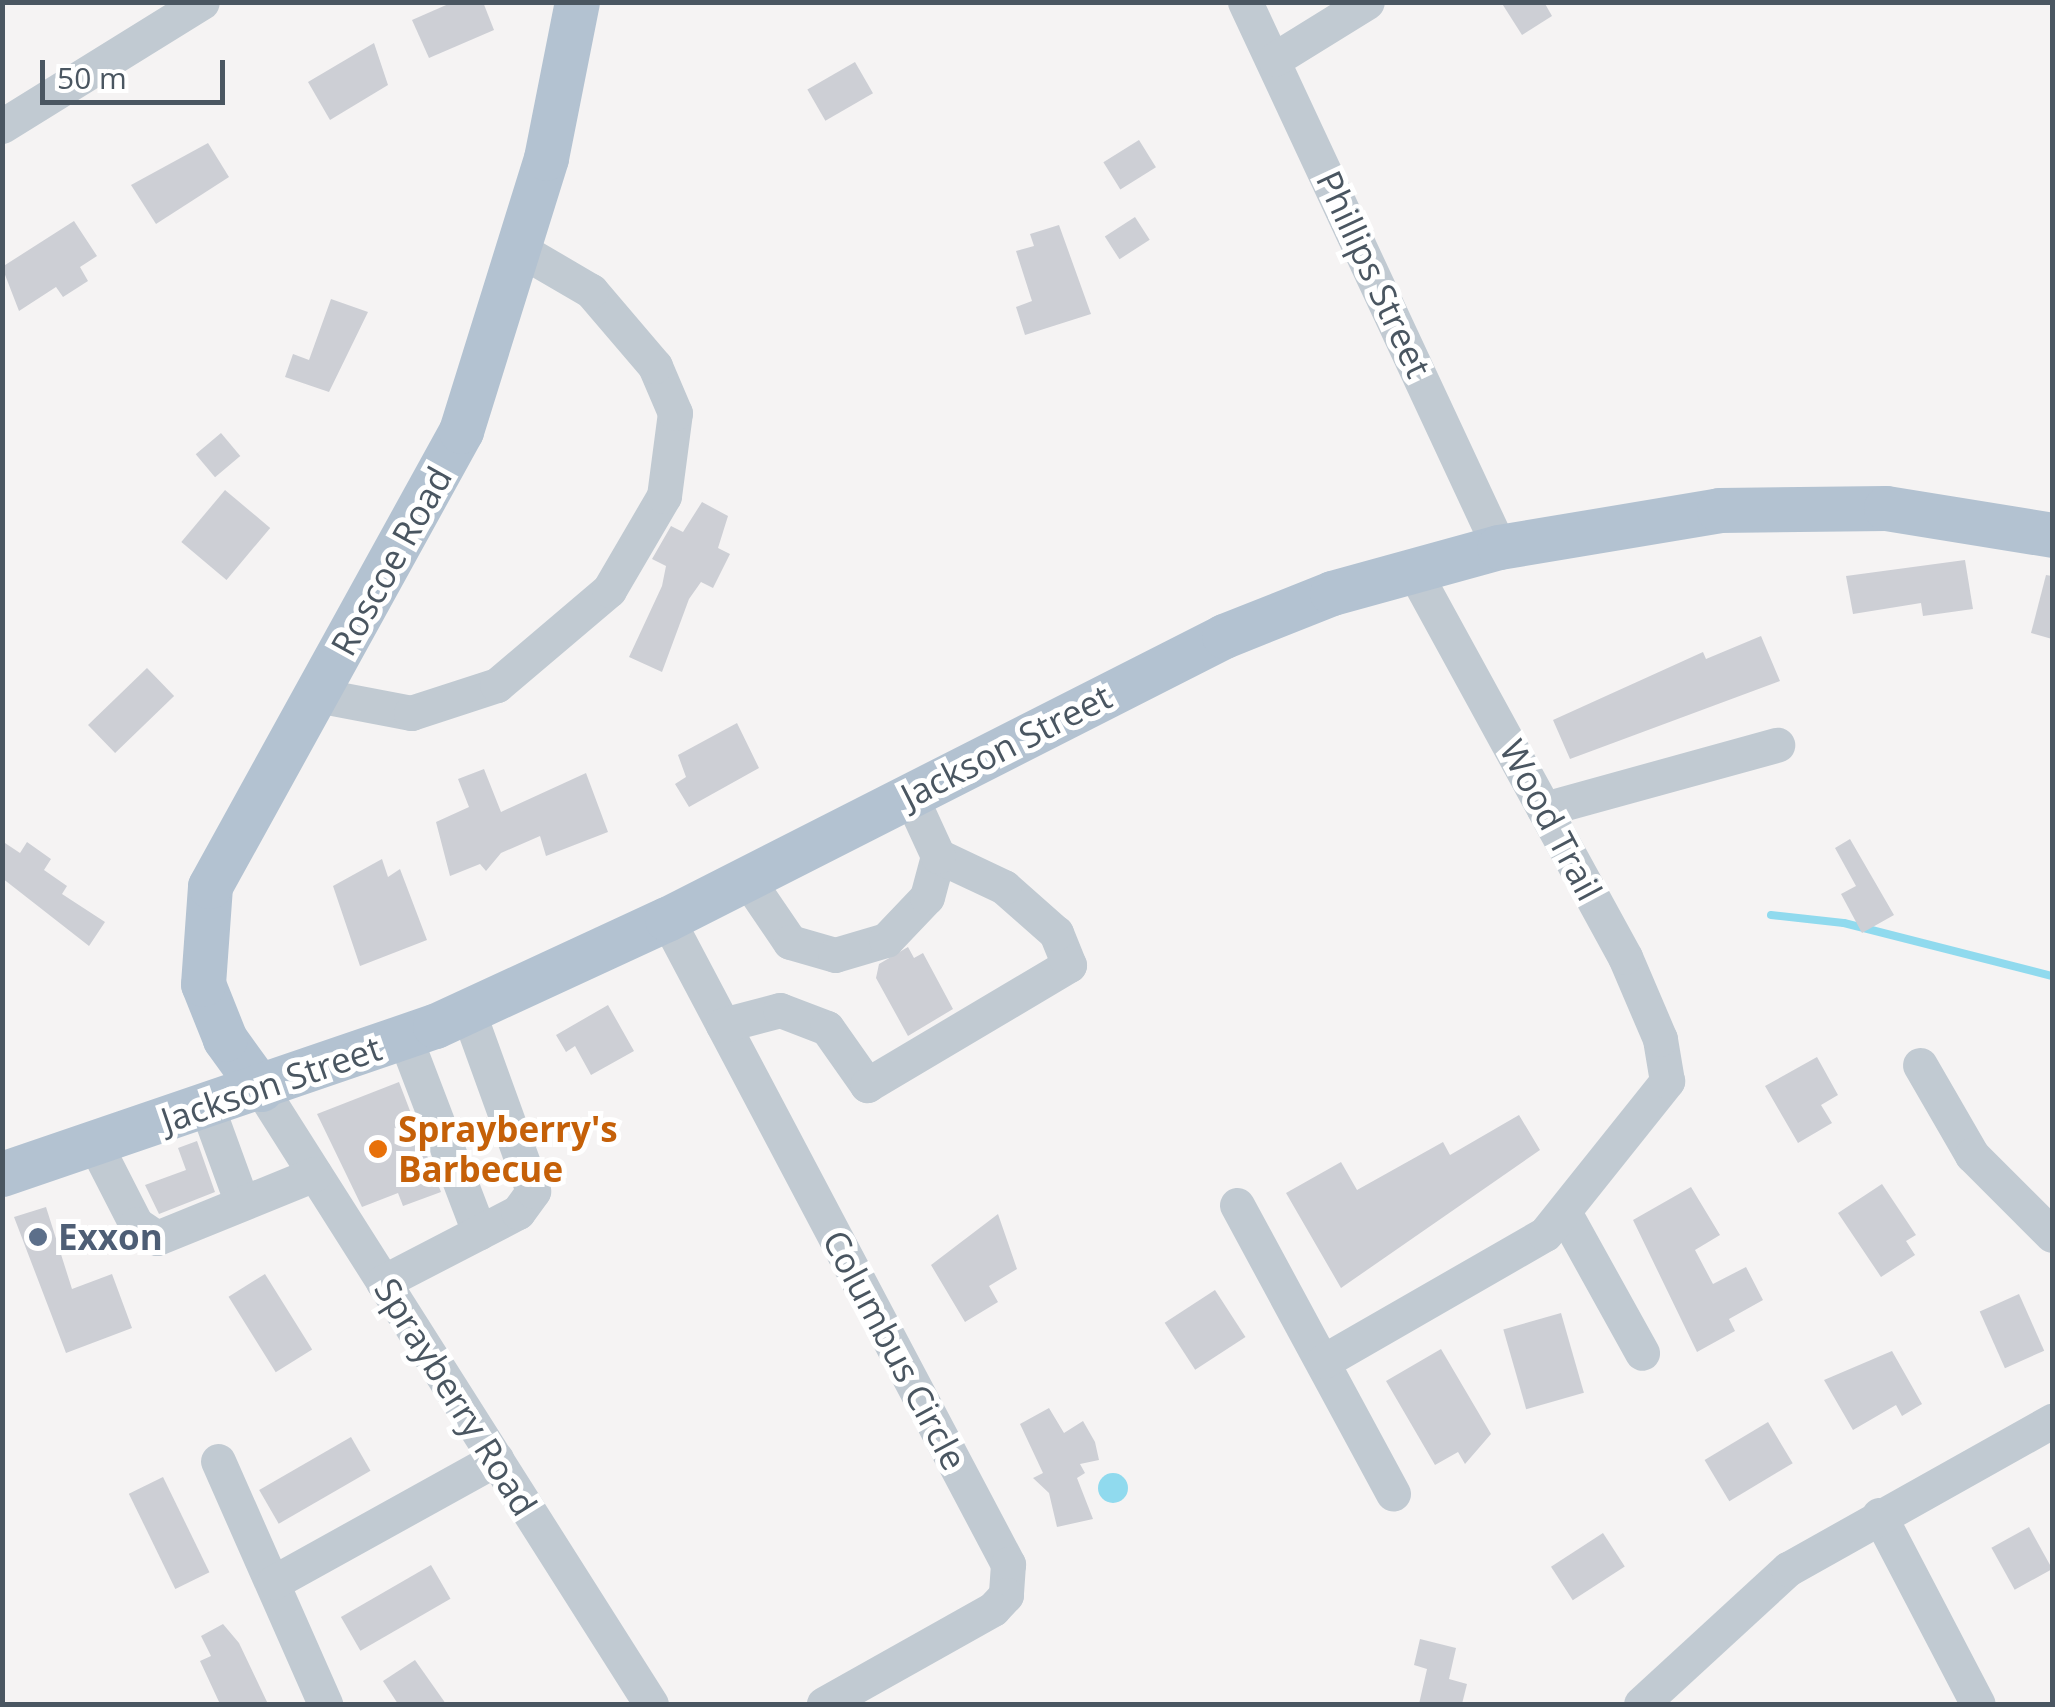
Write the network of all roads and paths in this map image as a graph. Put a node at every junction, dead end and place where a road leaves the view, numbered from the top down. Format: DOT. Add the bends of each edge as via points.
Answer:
graph roads {
  1 [pos="202,2"];
  2 [pos="577,2"];
  3 [pos="1245,2"];
  4 [pos="1367,2"];
  5 [pos="1275,58"];
  6 [pos="2,126"];
  7 [pos="519,249"];
  8 [pos="2052,535"];
  9 [pos="1499,546"];
  10 [pos="1412,568"];
  11 [pos="317,695"];
  12 [pos="1777,745"];
  13 [pos="910,795"];
  14 [pos="1544,809"];
  15 [pos="938,856"];
  16 [pos="747,878"];
  17 [pos="667,919"];
  18 [pos="468,1011"];
  19 [pos="724,1025"];
  20 [pos="405,1038"];
  21 [pos="1920,1066"];
  22 [pos="261,1089"];
  23 [pos="207,1107"];
  24 [pos="95,1144"];
  25 [pos="2,1174"];
  26 [pos="315,1174"];
  27 [pos="242,1204"];
  28 [pos="1237,1205"];
  29 [pos="1564,1212"];
  30 [pos="478,1232"];
  31 [pos="2052,1235"];
  32 [pos="383,1282"];
  33 [pos="1642,1353"];
  34 [pos="1324,1361"];
  35 [pos="2052,1421"];
  36 [pos="496,1460"];
  37 [pos="218,1461"];
  38 [pos="1393,1494"];
  39 [pos="1880,1515"];
  40 [pos="274,1582"];
  41 [pos="325,1704"];
  42 [pos="651,1704"];
  43 [pos="824,1704"];
  44 [pos="1641,1704"];
  45 [pos="1978,1704"];
  1 -- 6 [label="street"];
  2 -- 7 [label="main road, Roscoe Road"];
  3 -- 5 [label="street, Phillips Street"];
  4 -- 5 [label="street"];
  5 -- 9 [label="street, Phillips Street"];
  7 -- 11 [label="main road, Roscoe Road" via="461,430"];
  7 -- 11 [label="street" via="591,291 655,366 675,413 664,496 609,590 497,685 411,713"];
  8 -- 9 [label="main road, Jackson Street" via="1843,504 1719,510"];
  9 -- 10 [label="main road, Jackson Street"];
  10 -- 13 [label="main road, Jackson Street" via="1224,636"];
  10 -- 14 [label="street, Wood Trail"];
  11 -- 22 [label="main road, Roscoe Road" via="220,864 200,934 208,1003"];
  12 -- 14 [label="street"];
  13 -- 15 [label="street"];
  13 -- 16 [label="main road, Jackson Street"];
  14 -- 29 [label="street, Wood Trail" via="1625,957 1660,1039 1668,1081"];
  15 -- 16 [label="street" via="927,897 886,940 835,955 790,942"];
  15 -- 19 [label="street" via="1004,887 1056,933 1070,965 867,1085 827,1028 780,1010"];
  16 -- 17 [label="main road, Jackson Street"];
  17 -- 18 [label="main road, Jackson Street"];
  17 -- 19 [label="street, Columbus Circle"];
  18 -- 20 [label="main road, Jackson Street"];
  18 -- 30 [label="street" via="534,1191 518,1212"];
  19 -- 43 [label="street, Columbus Circle" via="1008,1564 1006,1595 993,1609"];
  20 -- 22 [label="main road, Jackson Street"];
  20 -- 30 [label="street"];
  21 -- 31 [label="street" via="1972,1155"];
  22 -- 23 [label="main road, Jackson Street"];
  22 -- 26 [label="street, Sprayberry Road"];
  23 -- 24 [label="main road, Jackson Street"];
  23 -- 27 [label="street"];
  24 -- 25 [label="main road, Jackson Street"];
  24 -- 27 [label="street" via="145,1233 157,1238"];
  26 -- 27 [label="street"];
  26 -- 32 [label="street, Sprayberry Road"];
  28 -- 34 [label="street"];
  29 -- 33 [label="street"];
  29 -- 34 [label="street" via="1496,1266"];
  30 -- 32 [label="street"];
  32 -- 36 [label="street, Sprayberry Road"];
  34 -- 38 [label="street"];
  35 -- 39 [label="street"];
  36 -- 40 [label="street"];
  36 -- 42 [label="street, Sprayberry Road"];
  37 -- 40 [label="street"];
  39 -- 44 [label="street" via="1788,1569"];
  39 -- 45 [label="street"];
  40 -- 41 [label="street"];
}
